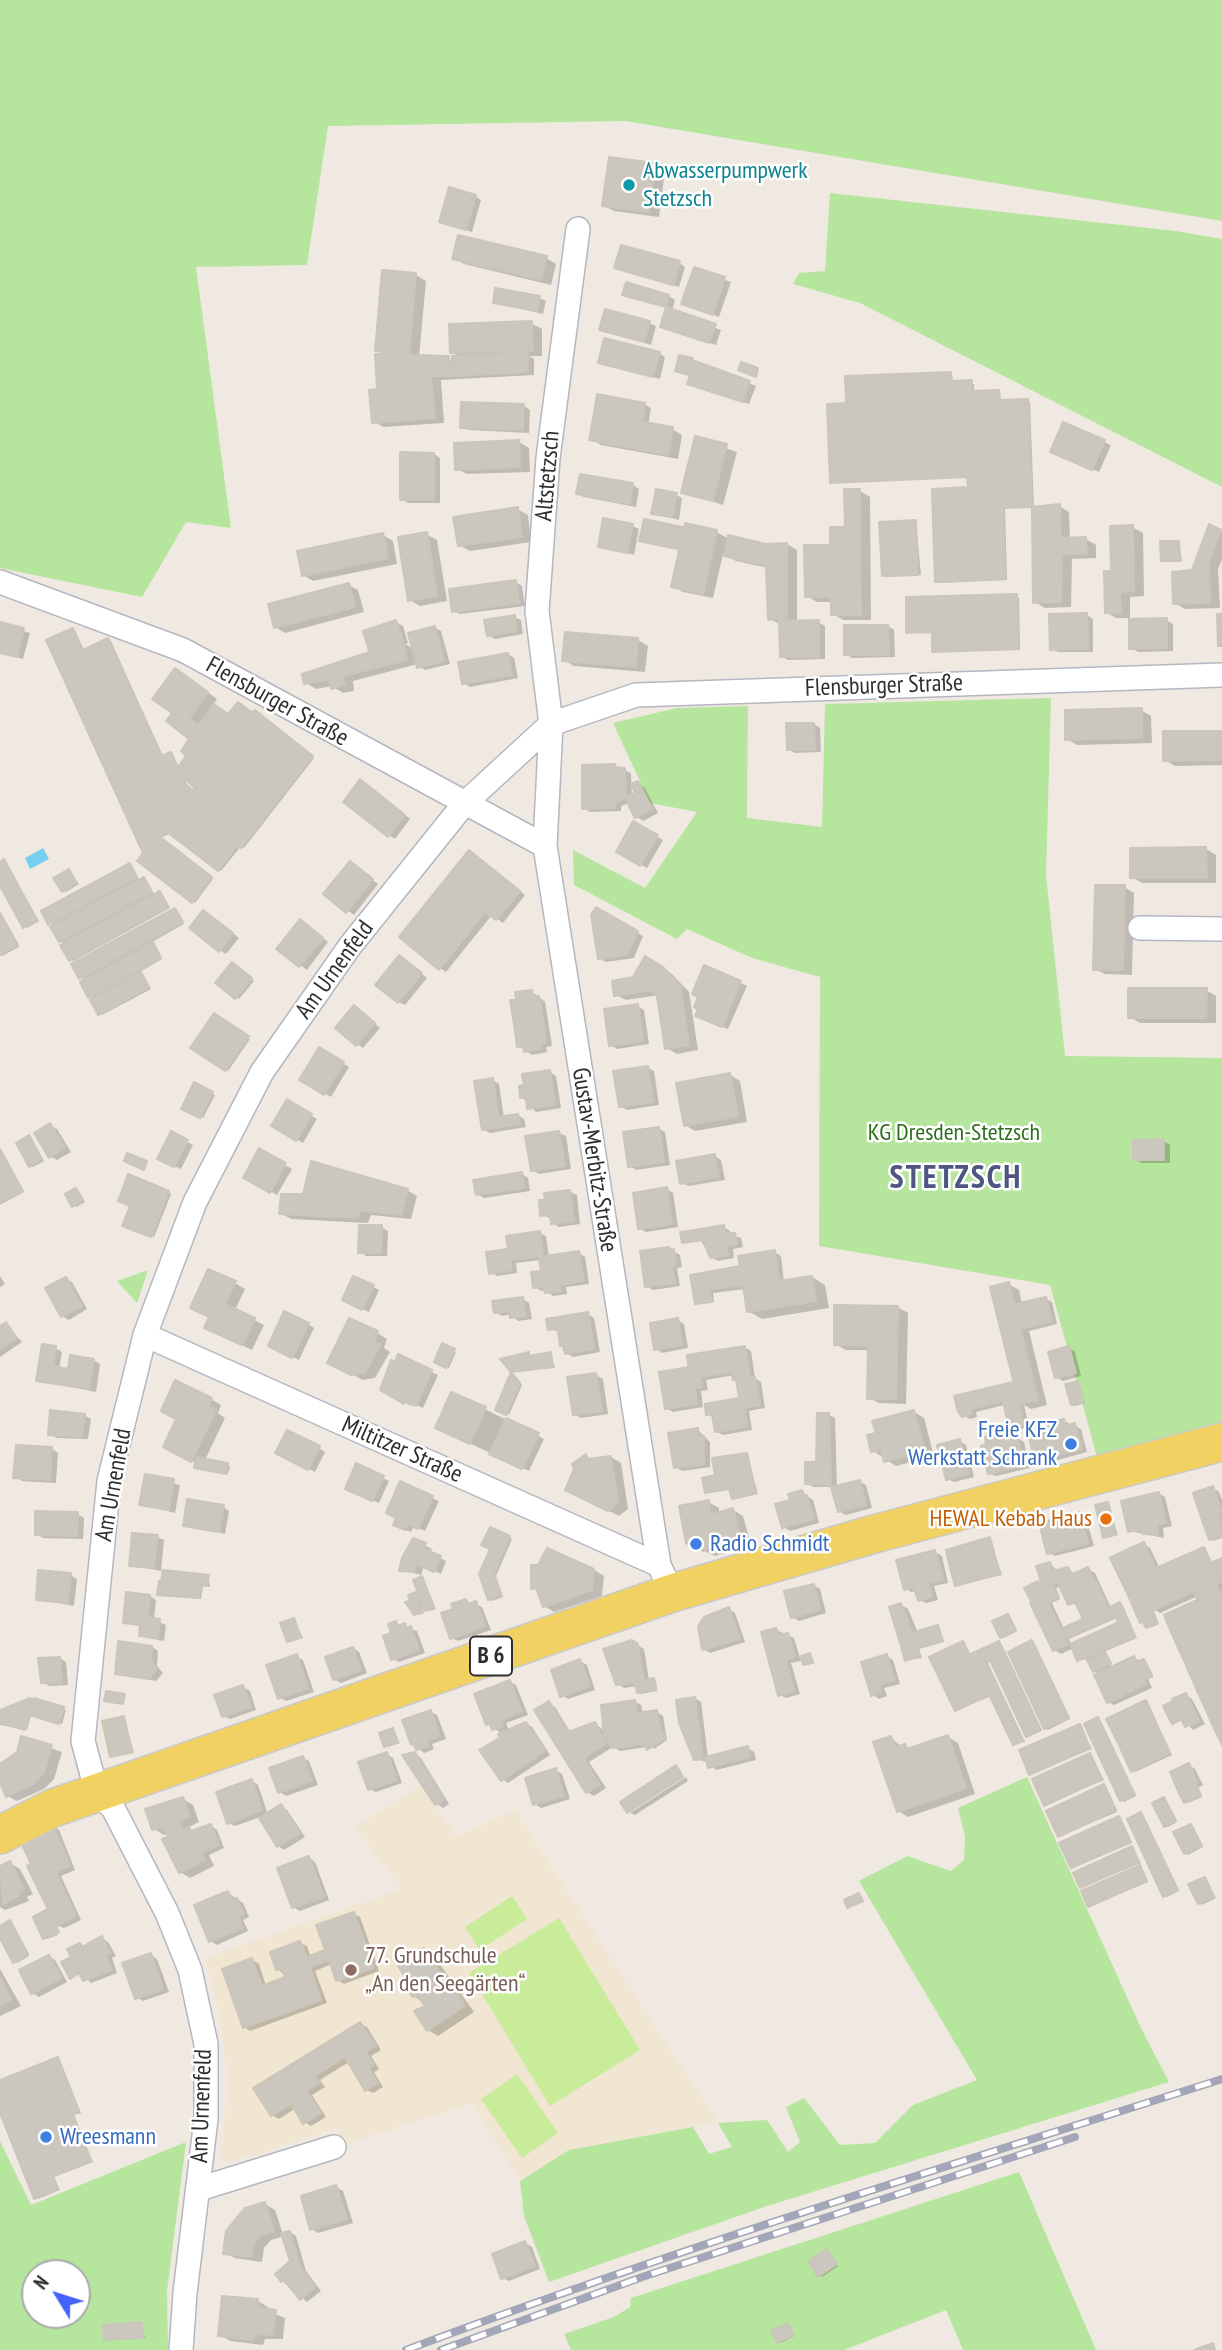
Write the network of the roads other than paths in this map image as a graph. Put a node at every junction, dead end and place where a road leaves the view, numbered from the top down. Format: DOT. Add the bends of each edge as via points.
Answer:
graph roads {
  1 [pos="579,229"];
  2 [pos="0,582"];
  3 [pos="1222,675"];
  4 [pos="551,724"];
  5 [pos="464,804"];
  6 [pos="544,846"];
  7 [pos="1140,928"];
  8 [pos="1222,929"];
  9 [pos="145,1335"];
  10 [pos="1222,1442"];
  11 [pos="665,1579"];
  12 [pos="97,1793"];
  13 [pos="0,1835"];
  14 [pos="334,2147"];
  15 [pos="199,2189"];
  16 [pos="181,2350"];
  1 -- 4 [label="street, Altstetzsch" via="548,458 537,611"];
  2 -- 5 [label="street, Flensburger Straße" via="183,650"];
  3 -- 4 [label="street, Flensburger Straße" via="636,695"];
  4 -- 5 [label="street, Am Urnenfeld"];
  4 -- 6 [label="street, Gustav-Merbitz-Straße"];
  5 -- 6 [label="street, Flensburger Straße"];
  5 -- 9 [label="street, Am Urnenfeld" via="350,946 262,1072 195,1202"];
  6 -- 11 [label="street, Gustav-Merbitz-Straße"];
  7 -- 8 [label="street"];
  9 -- 11 [label="street, Miltitzer Straße"];
  9 -- 12 [label="street, Am Urnenfeld" via="109,1481 83,1741"];
  10 -- 11 [label="main road, B 6" via="881,1532"];
  11 -- 12 [label="main road, B 6"];
  12 -- 13 [label="main road, B 6" via="53,1808"];
  12 -- 15 [label="street, Am Urnenfeld" via="119,1819 190,1970 206,2044 208,2084"];
  14 -- 15 [label="street"];
  15 -- 16 [label="street, Am Urnenfeld"];
}
